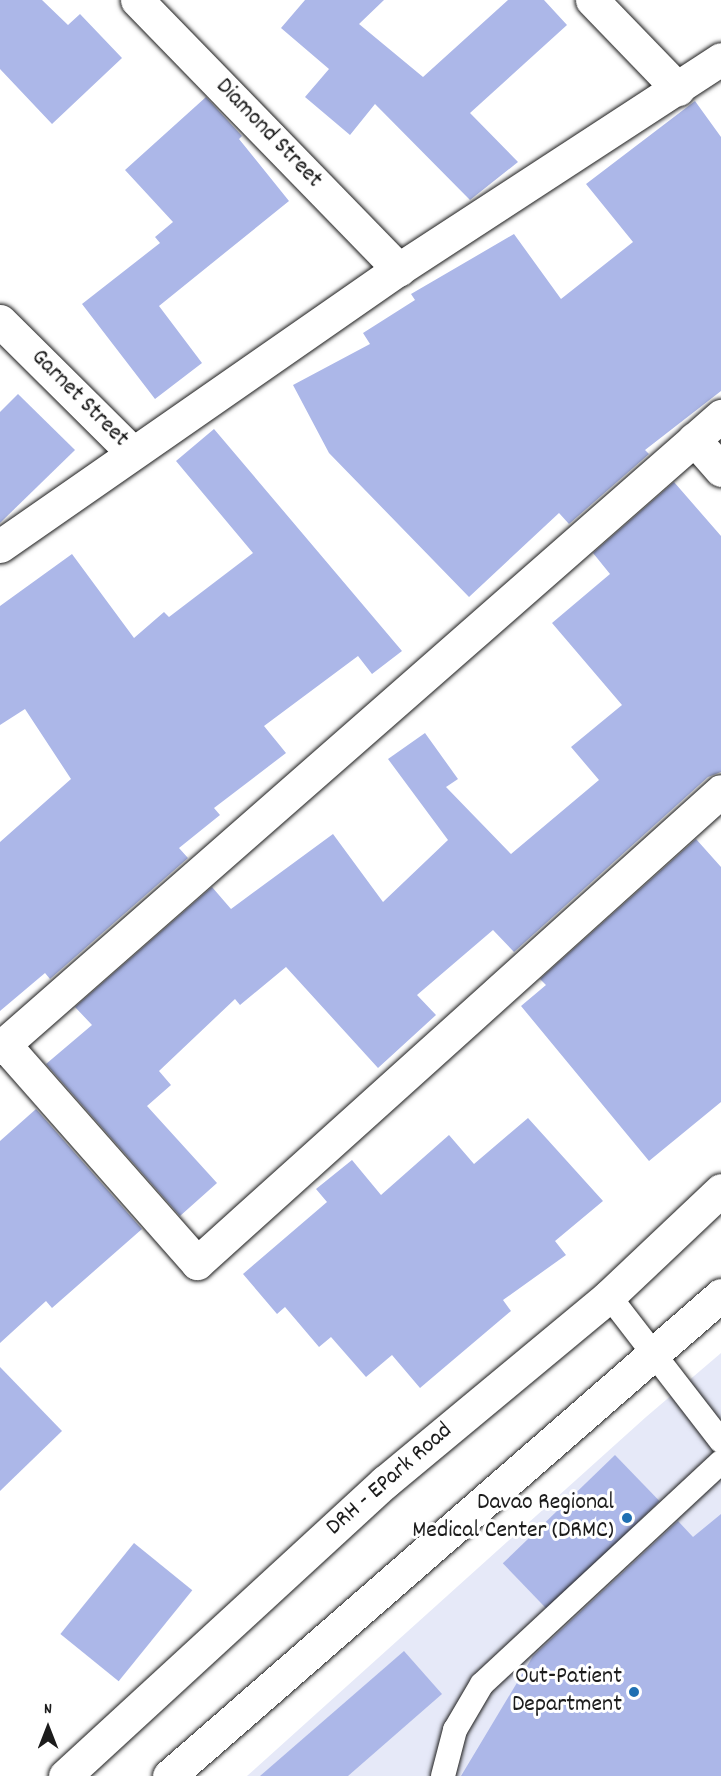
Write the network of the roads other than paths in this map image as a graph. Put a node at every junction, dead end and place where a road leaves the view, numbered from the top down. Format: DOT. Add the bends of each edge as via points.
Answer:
graph roads {
  1 [pos="137,0"];
  2 [pos="592,0"];
  3 [pos="721,59"];
  4 [pos="678,89"];
  5 [pos="399,269"];
  6 [pos="0,321"];
  7 [pos="721,416"];
  8 [pos="694,439"];
  9 [pos="132,452"];
  10 [pos="721,470"];
  11 [pos="0,546"];
  12 [pos="721,791"];
  13 [pos="2,1046"];
  14 [pos="721,1190"];
  15 [pos="721,1295"];
  16 [pos="609,1296"];
  17 [pos="654,1358"];
  18 [pos="721,1441"];
  19 [pos="721,1462"];
  20 [pos="65,1776"];
  21 [pos="169,1776"];
  22 [pos="443,1776"];
  1 -- 5 [label="street, Diamond Street"];
  2 -- 4 [label="street"];
  3 -- 4 [label="street"];
  4 -- 5 [label="street"];
  5 -- 9 [label="street"];
  6 -- 9 [label="street, Garnet Street"];
  7 -- 8 [label="street"];
  8 -- 10 [label="street"];
  8 -- 13 [label="street"];
  9 -- 11 [label="street"];
  12 -- 13 [label="street" via="197,1263"];
  14 -- 16 [label="street, DRH - EPark Road"];
  15 -- 17 [label="street"];
  16 -- 17 [label="lane"];
  16 -- 20 [label="street, DRH - EPark Road" via="385,1482"];
  17 -- 18 [label="lane"];
  17 -- 21 [label="street"];
  19 -- 22 [label="lane" via="482,1683 455,1730"];
}
